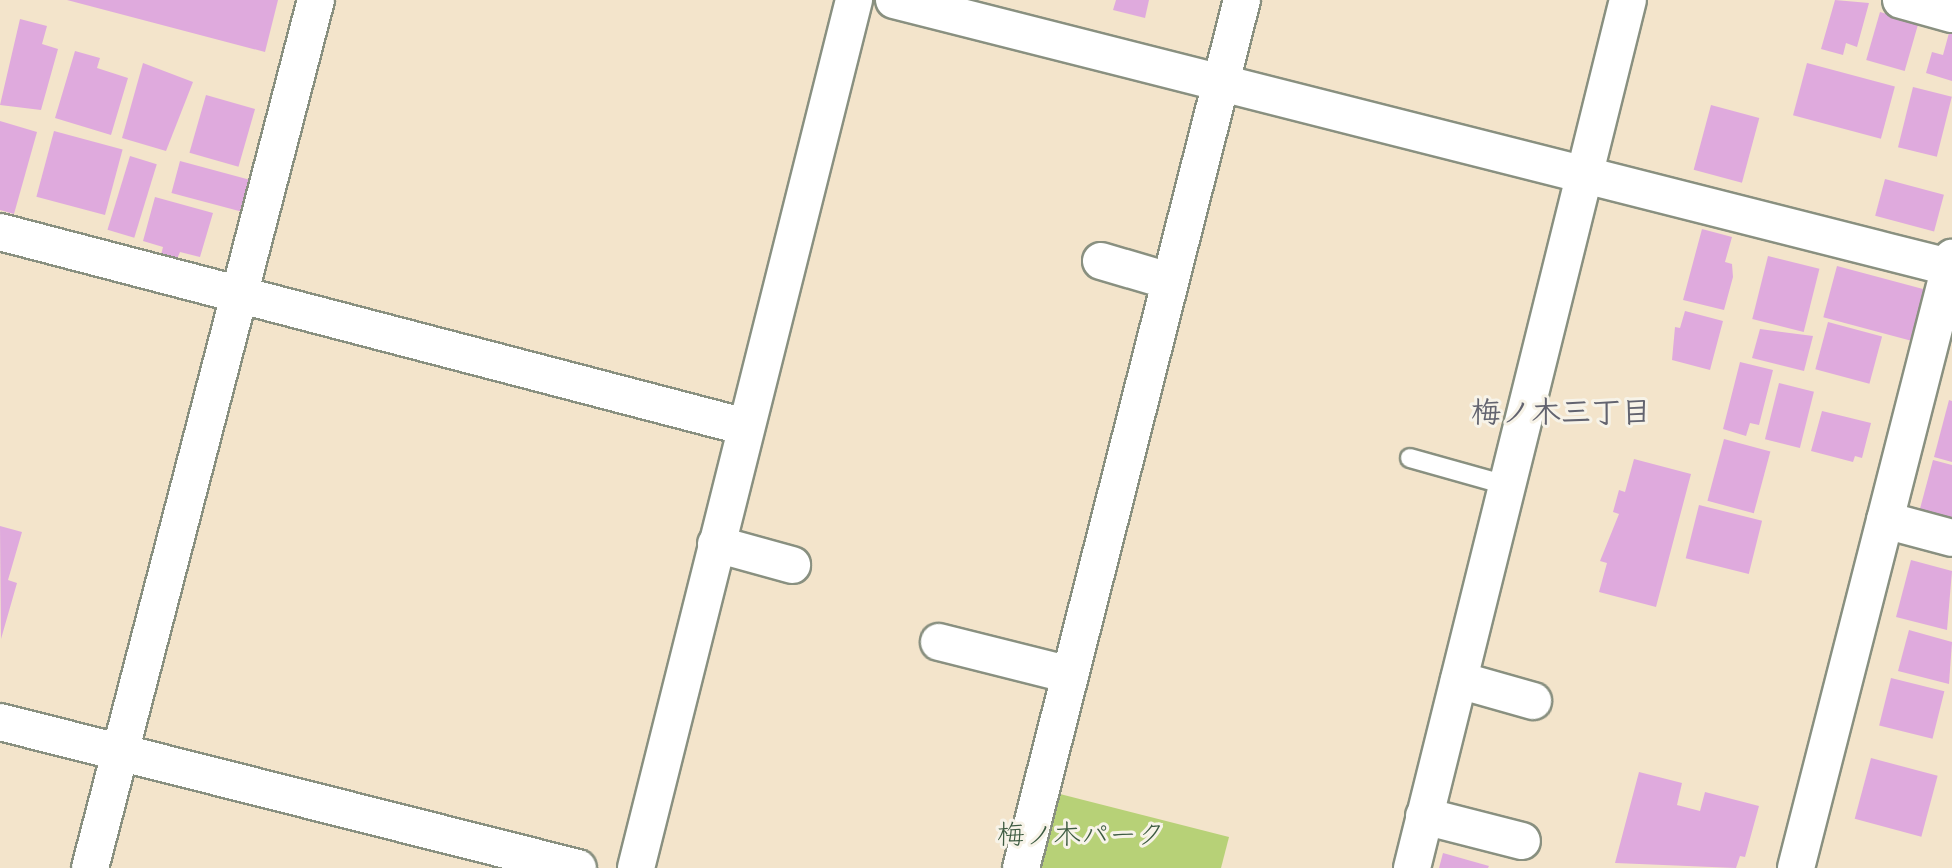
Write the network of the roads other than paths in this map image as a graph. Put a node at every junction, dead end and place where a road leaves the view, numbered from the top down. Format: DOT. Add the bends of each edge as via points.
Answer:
graph roads {
  1 [pos="316,0"];
  2 [pos="854,0"];
  3 [pos="894,0"];
  4 [pos="1242,0"];
  5 [pos="1628,0"];
  6 [pos="1901,0"];
  7 [pos="1952,14"];
  8 [pos="1220,82"];
  9 [pos="1582,176"];
  10 [pos="0,232"];
  11 [pos="1101,261"];
  12 [pos="1951,264"];
  13 [pos="1169,281"];
  14 [pos="240,294"];
  15 [pos="746,427"];
  16 [pos="1410,458"];
  17 [pos="1506,485"];
  18 [pos="1885,520"];
  19 [pos="1952,538"];
  20 [pos="716,544"];
  21 [pos="792,565"];
  22 [pos="939,642"];
  23 [pos="1070,675"];
  24 [pos="1459,680"];
  25 [pos="1533,701"];
  26 [pos="0,722"];
  27 [pos="119,753"];
  28 [pos="1424,816"];
  29 [pos="1522,841"];
  30 [pos="90,868"];
  31 [pos="578,868"];
  32 [pos="636,868"];
  33 [pos="1021,868"];
  34 [pos="1412,868"];
  35 [pos="1796,868"];
  1 -- 14 [label="street"];
  2 -- 15 [label="street"];
  3 -- 8 [label="street"];
  4 -- 8 [label="street"];
  5 -- 9 [label="street"];
  6 -- 7 [label="street"];
  8 -- 9 [label="street"];
  8 -- 13 [label="street"];
  9 -- 12 [label="street"];
  9 -- 17 [label="street"];
  10 -- 14 [label="street"];
  11 -- 13 [label="street"];
  12 -- 18 [label="street"];
  13 -- 23 [label="street"];
  14 -- 15 [label="street"];
  14 -- 27 [label="street"];
  15 -- 20 [label="street"];
  16 -- 17 [label="lane"];
  17 -- 24 [label="street"];
  18 -- 19 [label="street"];
  18 -- 35 [label="street"];
  20 -- 21 [label="street"];
  20 -- 32 [label="street"];
  22 -- 23 [label="street"];
  23 -- 33 [label="street"];
  24 -- 25 [label="street"];
  24 -- 28 [label="street"];
  26 -- 27 [label="street"];
  27 -- 30 [label="street"];
  27 -- 31 [label="street"];
  28 -- 29 [label="street"];
  28 -- 34 [label="street"];
}
